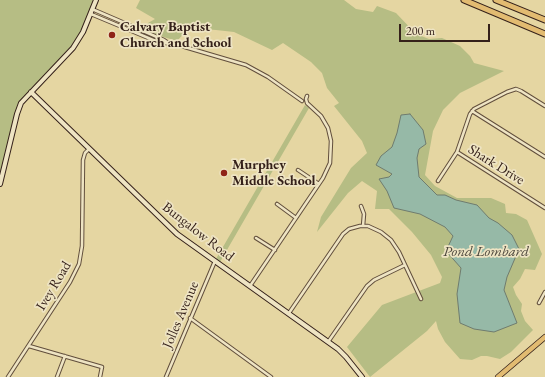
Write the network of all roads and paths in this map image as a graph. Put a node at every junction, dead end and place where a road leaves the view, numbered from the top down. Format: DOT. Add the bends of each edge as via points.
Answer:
graph roads {
  1 [pos="96,0"];
  2 [pos="464,0"];
  3 [pos="496,0"];
  4 [pos="92,11"];
  5 [pos="545,20"];
  6 [pos="545,34"];
  7 [pos="31,92"];
  8 [pos="307,96"];
  9 [pos="302,101"];
  10 [pos="545,106"];
  11 [pos="472,111"];
  12 [pos="89,149"];
  13 [pos="457,152"];
  14 [pos="545,157"];
  15 [pos="298,170"];
  16 [pos="438,181"];
  17 [pos="0,184"];
  18 [pos="319,184"];
  19 [pos="277,204"];
  20 [pos="361,206"];
  21 [pos="545,208"];
  22 [pos="296,218"];
  23 [pos="363,226"];
  24 [pos="256,238"];
  25 [pos="275,250"];
  26 [pos="215,261"];
  27 [pos="405,265"];
  28 [pos="250,286"];
  29 [pos="545,292"];
  30 [pos="420,299"];
  31 [pos="539,303"];
  32 [pos="289,314"];
  33 [pos="190,318"];
  34 [pos="545,337"];
  35 [pos="328,342"];
  36 [pos="28,346"];
  37 [pos="65,356"];
  38 [pos="8,377"];
  39 [pos="57,377"];
  40 [pos="100,377"];
  41 [pos="166,377"];
  42 [pos="271,377"];
  43 [pos="362,377"];
  44 [pos="498,377"];
  1 -- 4 [label="street"];
  2 -- 6 [label="highway"];
  3 -- 5 [label="highway"];
  4 -- 7 [label="street" via="73,48"];
  4 -- 9 [label="street" via="167,43 242,63 262,73"];
  7 -- 12 [label="street, Bungalow Road"];
  7 -- 17 [label="street" via="19,109"];
  8 -- 18 [label="street" via="307,103 321,116 331,140 330,163"];
  10 -- 11 [label="street" via="522,91 514,89"];
  11 -- 13 [label="street"];
  11 -- 14 [label="street"];
  12 -- 26 [label="street, Bungalow Road" via="177,234"];
  12 -- 36 [label="street, Ivey Road" via="83,160 79,264"];
  13 -- 16 [label="street"];
  13 -- 21 [label="street, Shark Drive"];
  15 -- 18 [label="street"];
  18 -- 22 [label="street"];
  19 -- 22 [label="street"];
  20 -- 23 [label="street" via="364,214"];
  22 -- 25 [label="street"];
  23 -- 27 [label="street" via="388,236"];
  23 -- 32 [label="street" via="353,227 343,234"];
  24 -- 25 [label="street"];
  25 -- 28 [label="street"];
  26 -- 28 [label="street, Bungalow Road"];
  26 -- 33 [label="street, Jolles Avenue"];
  27 -- 30 [label="street"];
  27 -- 35 [label="street" via="367,286"];
  28 -- 32 [label="street, Bungalow Road"];
  29 -- 31 [label="street"];
  32 -- 35 [label="street, Bungalow Road"];
  33 -- 41 [label="street, Jolles Avenue"];
  33 -- 42 [label="street"];
  34 -- 44 [label="main road"];
  35 -- 43 [label="street, Bungalow Road" via="346,357"];
  36 -- 37 [label="street"];
  36 -- 38 [label="street, Ivey Road"];
  37 -- 39 [label="street"];
  37 -- 40 [label="street" via="102,367"];
}
